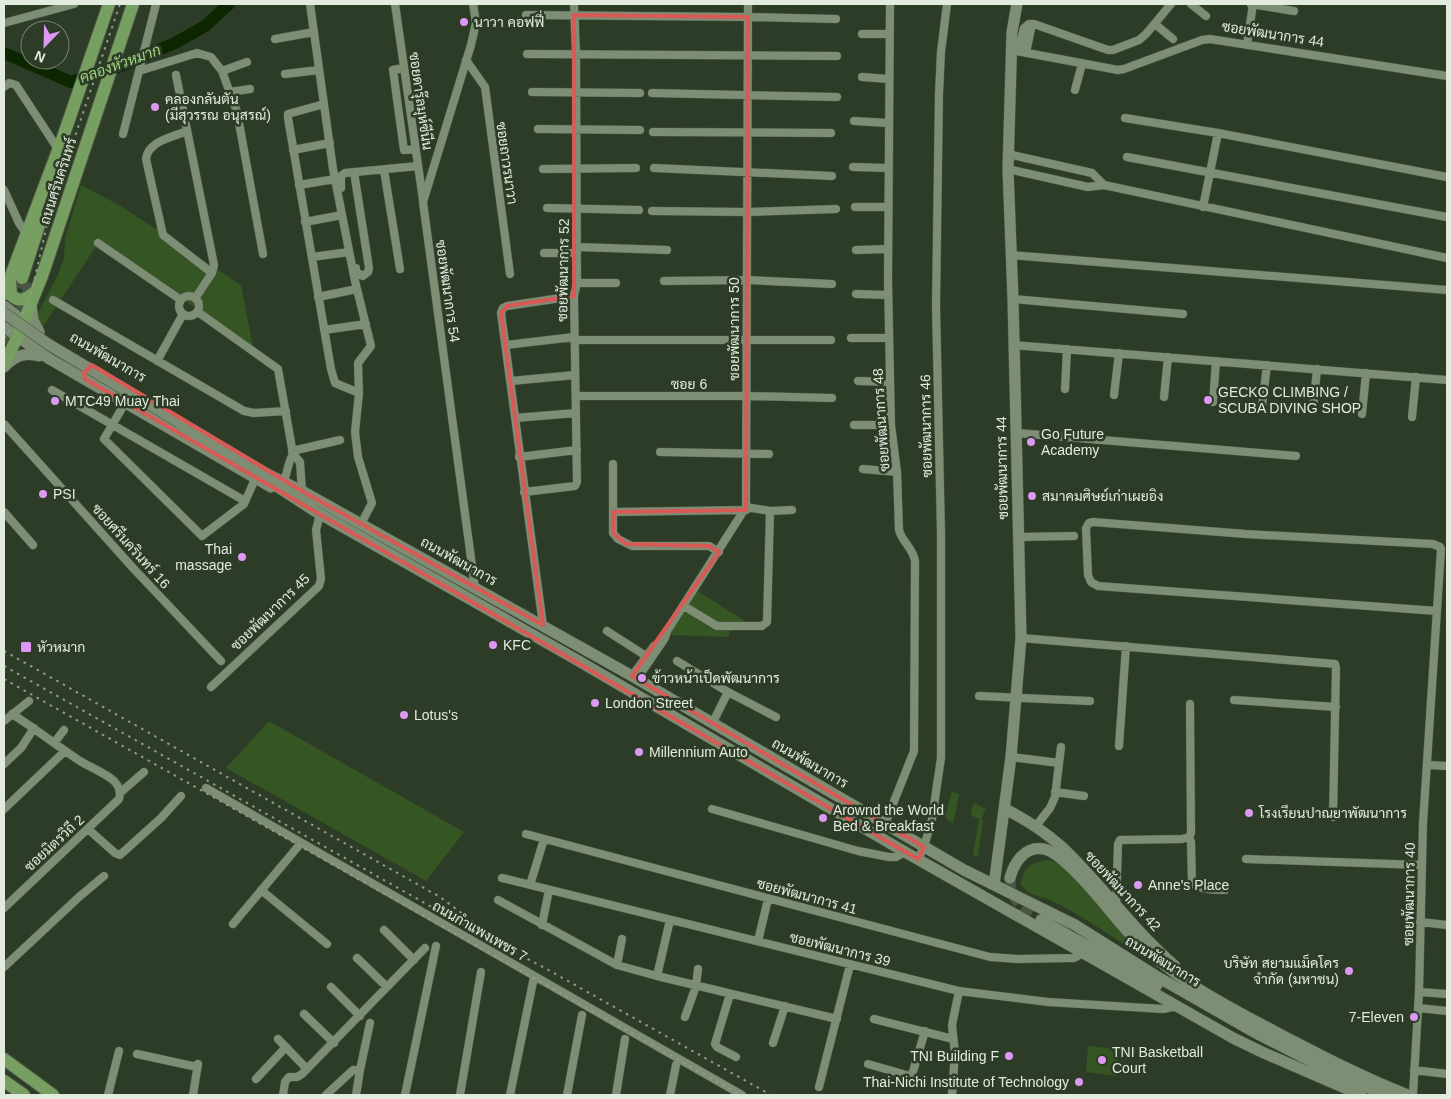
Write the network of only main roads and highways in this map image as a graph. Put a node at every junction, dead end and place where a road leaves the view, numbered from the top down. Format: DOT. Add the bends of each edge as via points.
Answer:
graph roads {
  1 [pos="109,4"];
  2 [pos="1017,4"];
  3 [pos="132,6"];
  4 [pos="78,101"];
  5 [pos="17,285"];
  6 [pos="31,304"];
  7 [pos="4,306"];
  8 [pos="4,313"];
  9 [pos="4,318"];
  10 [pos="24,321"];
  11 [pos="4,328"];
  12 [pos="39,332"];
  13 [pos="17,338"];
  14 [pos="4,344"];
  15 [pos="48,358"];
  16 [pos="4,364"];
  17 [pos="92,365"];
  18 [pos="85,380"];
  19 [pos="178,424"];
  20 [pos="297,494"];
  21 [pos="1005,809"];
  22 [pos="1010,878"];
  23 [pos="994,885"];
  24 [pos="1041,920"];
  25 [pos="1216,1000"];
  26 [pos="4,1059"];
  27 [pos="1306,1071"];
  28 [pos="4,1081"];
  29 [pos="1355,1094"];
  30 [pos="24,1095"];
  31 [pos="53,1095"];
  32 [pos="1386,1095"];
  33 [pos="1408,1095"];
  1 -- 4 [label="main road, ถนนศรีนครินทร์"];
  2 -- 21 [label="main road, ซอยพัฒนาการ 44" via="1012,32 1018,51 1008,169 1021,638"];
  3 -- 5 [label="main road, ถนนศรีนครินทร์" via="99,95"];
  4 -- 5 [label="main road"];
  4 -- 5 [label="main road, ถนนศรีนครินทร์" via="27,235"];
  5 -- 6 [label="main road, ถนนศรีนครินทร์"];
  6 -- 10 [label="main road, ถนนศรีนครินทร์"];
  6 -- 12 [label="main road"];
  7 -- 10 [label="main road, ถนนพัฒนาการ"];
  8 -- 19 [label="main road, ถนนพัฒนาการ, bridge"];
  9 -- 19 [label="main road, ถนนพัฒนาการ" via="58,356"];
  10 -- 12 [label="main road, ถนนพัฒนาการ"];
  10 -- 13 [label="main road, ถนนศรีนครินทร์"];
  11 -- 13 [label="main road, ถนนพัฒนาการ"];
  12 -- 17 [label="main road, ถนนพัฒนาการ"];
  13 -- 15 [label="main road, ถนนพัฒนาการ"];
  13 -- 16 [label="main road, ถนนศรีนครินทร์"];
  14 -- 16 [label="main road"];
  15 -- 16 [label="main road" via="26,354"];
  15 -- 18 [label="main road, ถนนพัฒนาการ"];
  17 -- 18 [label="main road" via="84,373"];
  17 -- 20 [label="main road, ถนนพัฒนาการ" via="285,478"];
  18 -- 20 [label="main road, ถนนพัฒนาการ" via="255,479"];
  19 -- 20 [label="main road, ถนนพัฒนาการ"];
  20 -- 23 [label="main road, ถนนพัฒนาการ" via="361,524 543,625"];
  20 -- 27 [label="main road, ถนนพัฒนาการ" via="320,514 905,852 1233,1038"];
  21 -- 23 [label="main road, ซอยพัฒนาการ 44"];
  21 -- 25 [label="main road, ซอยพัฒนาการ 42" via="1061,847 1139,932"];
  22 -- 25 [label="main road" via="1023,854 1035,849 1052,853 1069,866 1155,958 1181,979"];
  23 -- 32 [label="main road, ถนนพัฒนาการ" via="1075,925 1156,976 1281,1046"];
  24 -- 27 [label="main road"];
  25 -- 33 [label="main road" via="1346,1068"];
  26 -- 31 [label="main road"];
  27 -- 29 [label="main road, ถนนพัฒนาการ"];
  28 -- 30 [label="main road"];
}
